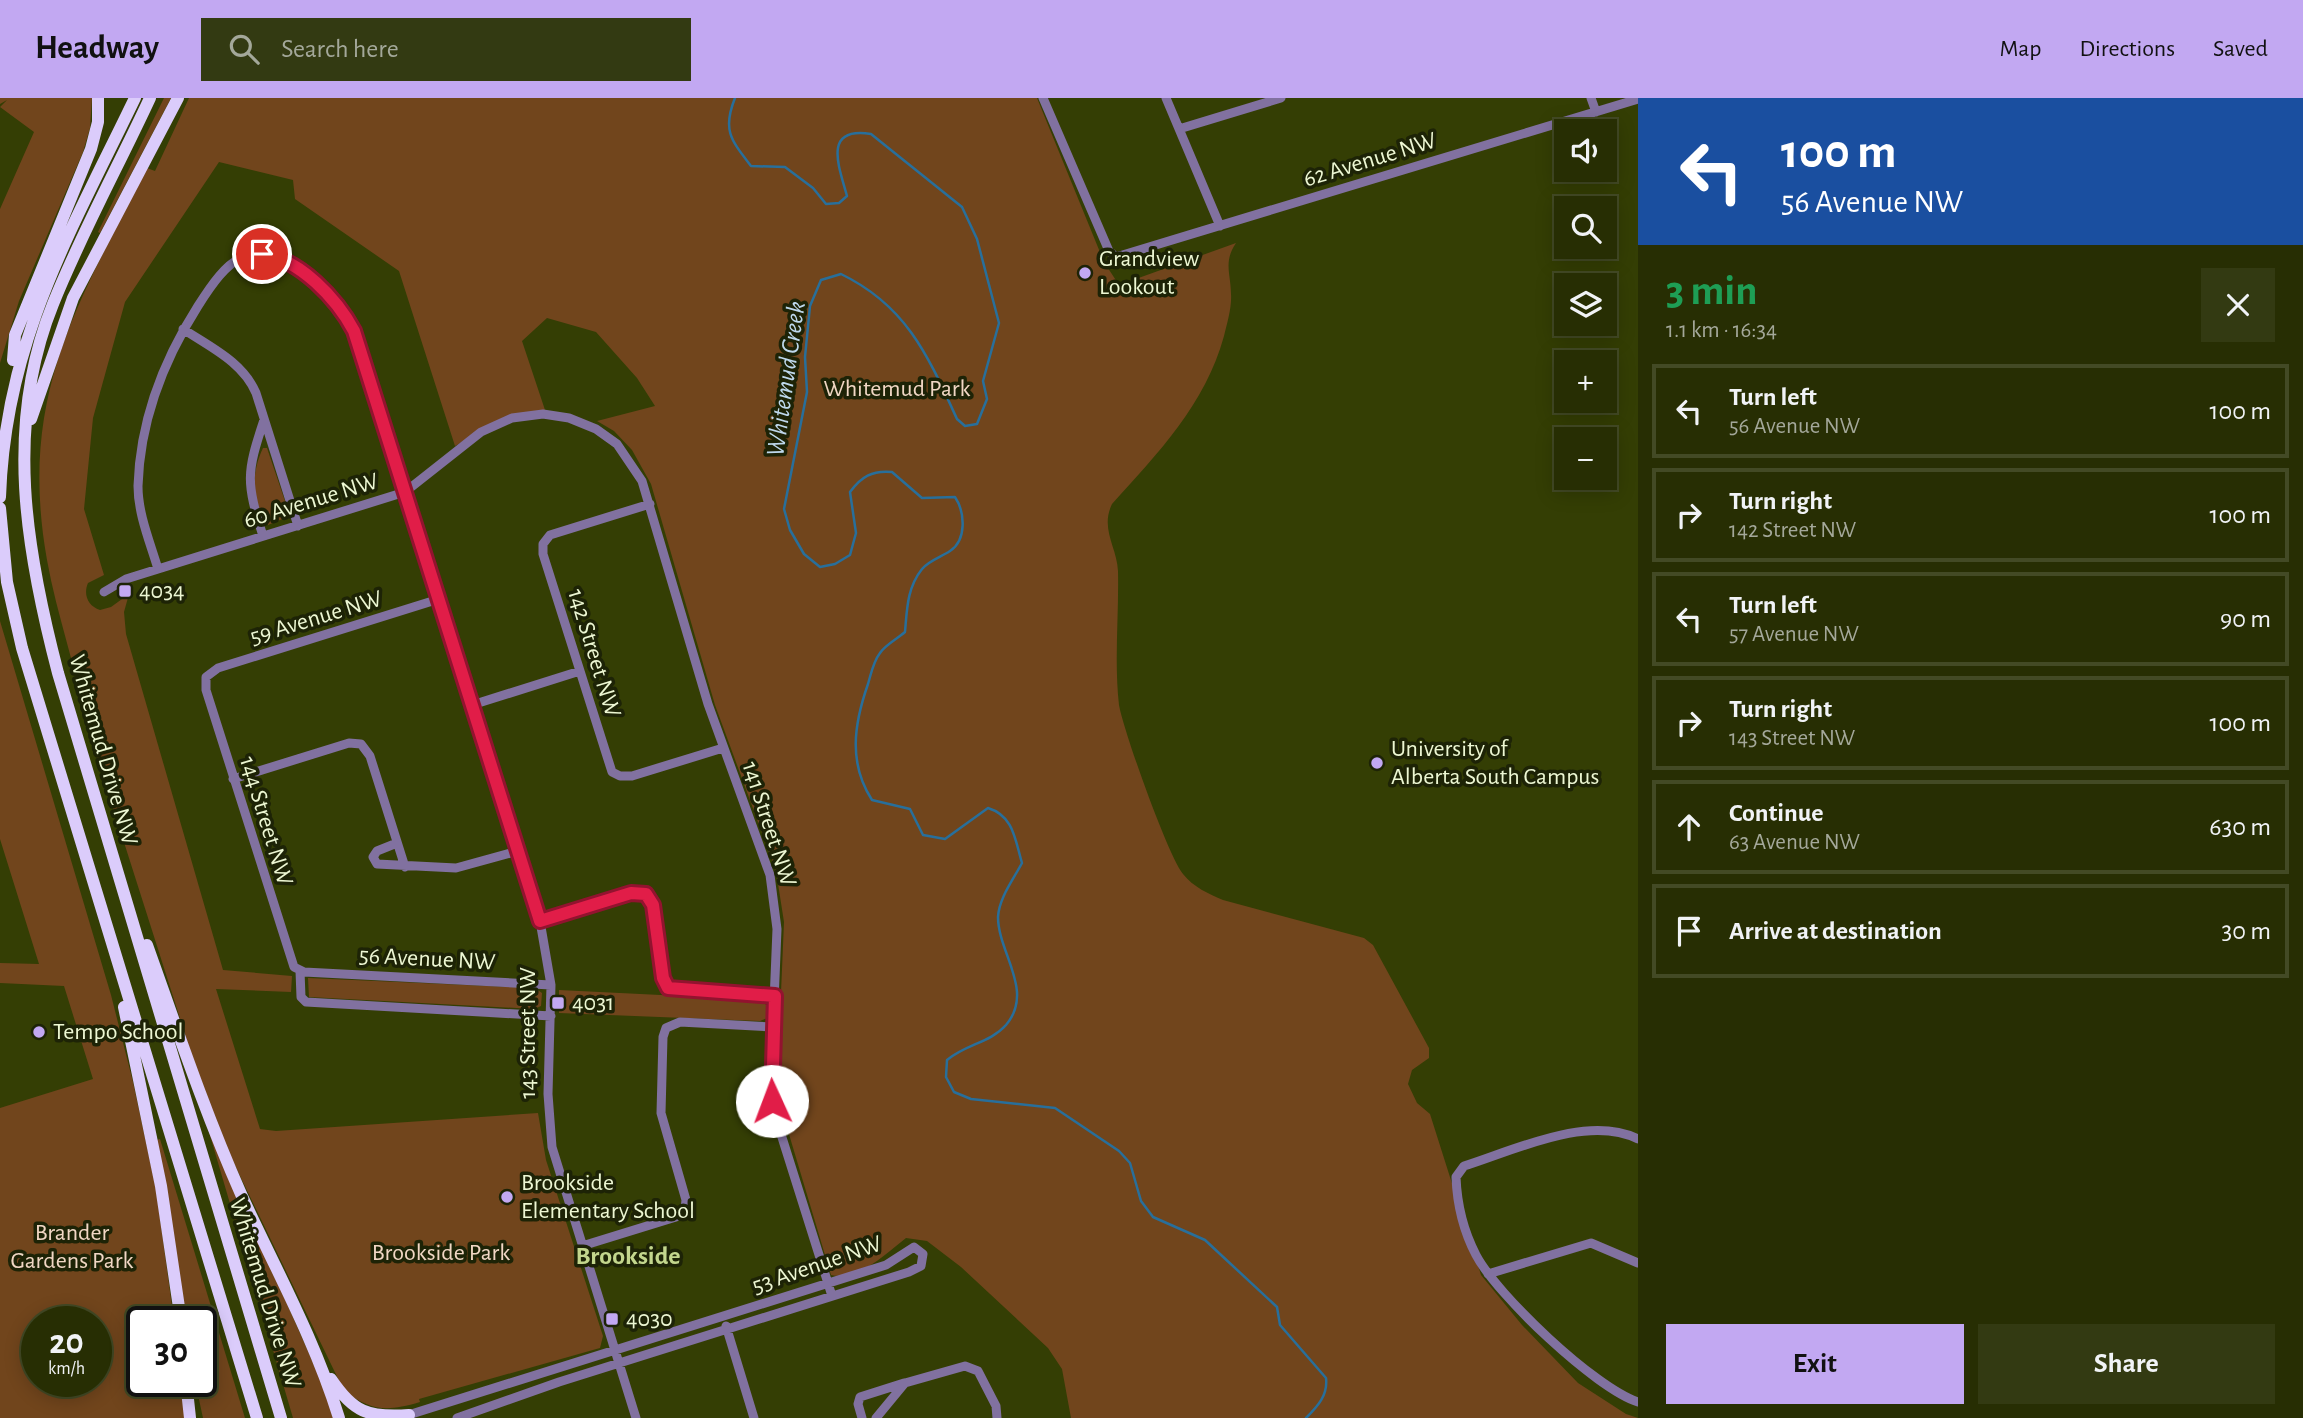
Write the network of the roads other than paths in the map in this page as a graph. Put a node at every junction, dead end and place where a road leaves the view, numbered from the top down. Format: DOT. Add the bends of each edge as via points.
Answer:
graph roads {
  1 [pos="99,98"];
  2 [pos="135,98"];
  3 [pos="150,98"];
  4 [pos="177,98"];
  5 [pos="1043,98"];
  6 [pos="1166,98"];
  7 [pos="1591,98"];
  8 [pos="1277,99"];
  9 [pos="1638,99"];
  10 [pos="1597,112"];
  11 [pos="1180,129"];
  12 [pos="1220,226"];
  13 [pos="183,330"];
  14 [pos="9,402"];
  15 [pos="264,419"];
  16 [pos="596,429"];
  17 [pos="23,439"];
  18 [pos="405,492"];
  19 [pos="0,497"];
  20 [pos="650,504"];
  21 [pos="0,508"];
  22 [pos="298,526"];
  23 [pos="263,536"];
  24 [pos="158,569"];
  25 [pos="104,592"];
  26 [pos="439,599"];
  27 [pos="580,671"];
  28 [pos="206,677"];
  29 [pos="472,705"];
  30 [pos="723,748"];
  31 [pos="233,779"];
  32 [pos="97,805"];
  33 [pos="397,843"];
  34 [pos="517,851"];
  35 [pos="405,867"];
  36 [pos="540,921"];
  37 [pos="109,935"];
  38 [pos="300,971"];
  39 [pos="551,985"];
  40 [pos="775,996"];
  41 [pos="551,1016"];
  42 [pos="773,1027"];
  43 [pos="1638,1139"];
  44 [pos="582,1247"];
  45 [pos="1638,1263"];
  46 [pos="1488,1274"];
  47 [pos="828,1284"];
  48 [pos="832,1296"];
  49 [pos="179,1306"];
  50 [pos="723,1317"];
  51 [pos="726,1329"];
  52 [pos="615,1350"];
  53 [pos="619,1363"];
  54 [pos="322,1365"];
  55 [pos="905,1383"];
  56 [pos="189,1397"];
  57 [pos="1638,1402"];
  58 [pos="404,1417"];
  59 [pos="193,1418"];
  60 [pos="257,1418"];
  61 [pos="281,1418"];
  62 [pos="339,1418"];
  63 [pos="457,1418"];
  64 [pos="636,1418"];
  65 [pos="754,1418"];
  66 [pos="862,1418"];
  67 [pos="876,1418"];
  68 [pos="998,1418"];
  1 -- 14 [label="highway" via="94,140 15,335"];
  2 -- 14 [label="highway" via="33,316"];
  3 -- 17 [label="highway, Whitemud Drive NW" via="52,305 33,368"];
  4 -- 17 [label="highway" via="73,298"];
  5 -- 12 [label="street, 62 Avenue NW" via="1113,257"];
  6 -- 11 [label="street"];
  7 -- 10 [label="street"];
  8 -- 11 [label="street"];
  9 -- 10 [label="street, 62 Avenue NW"];
  10 -- 12 [label="street, 62 Avenue NW"];
  11 -- 12 [label="street"];
  13 -- 15 [label="street" via="244,371"];
  13 -- 18 [label="street, 143 Street NW" via="218,275 235,260 252,254 270,255 295,268 330,297 354,331"];
  13 -- 24 [label="street" via="160,375 139,476 139,506"];
  14 -- 19 [label="highway"];
  15 -- 22 [label="street"];
  15 -- 23 [label="street" via="248,474"];
  16 -- 18 [label="street, 60 Avenue NW" via="561,416 512,418 481,432"];
  16 -- 20 [label="street, 141 Street NW" via="634,464"];
  17 -- 32 [label="highway, Whitemud Drive NW" via="25,506 35,579"];
  18 -- 22 [label="street, 60 Avenue NW"];
  18 -- 26 [label="street, 143 Street NW"];
  20 -- 27 [label="street, 142 Street NW" via="544,540 543,554"];
  20 -- 30 [label="street, 141 Street NW"];
  21 -- 37 [label="highway, Whitemud Drive NW" via="8,582 22,648"];
  22 -- 23 [label="street, 60 Avenue NW"];
  23 -- 24 [label="street, 60 Avenue NW"];
  24 -- 25 [label="street, 60 Avenue NW"];
  26 -- 28 [label="street, 59 Avenue NW" via="218,668"];
  26 -- 29 [label="street, 143 Street NW"];
  27 -- 29 [label="street"];
  27 -- 30 [label="street, 142 Street NW" via="609,765 617,775 632,776"];
  28 -- 31 [label="street, 144 Street NW" via="206,691"];
  29 -- 34 [label="street, 143 Street NW"];
  30 -- 40 [label="street, 141 Street NW" via="771,875 777,929"];
  31 -- 33 [label="street" via="349,743 361,744 370,756"];
  31 -- 38 [label="street, 144 Street NW" via="289,959"];
  32 -- 54 [label="highway" via="187,1063"];
  32 -- 61 [label="highway, Whitemud Drive NW"];
  33 -- 35 [label="street"];
  33 -- 35 [label="street" via="378,849 374,860 380,866"];
  34 -- 35 [label="street" via="456,868"];
  34 -- 36 [label="street, 143 Street NW"];
  36 -- 39 [label="street, 143 Street NW"];
  36 -- 40 [label="street" via="643,893 653,905 668,988"];
  37 -- 49 [label="highway" via="161,1186"];
  37 -- 60 [label="highway, Whitemud Drive NW"];
  38 -- 39 [label="street, 56 Avenue NW"];
  38 -- 41 [label="street" via="301,998 314,1003"];
  39 -- 41 [label="street, 143 Street NW"];
  40 -- 42 [label="street, 141 Street NW"];
  41 -- 44 [label="street, 143 Street NW" via="550,1133"];
  42 -- 44 [label="street" via="668,1025 663,1037 660,1104 685,1209 676,1217"];
  42 -- 47 [label="street, 141 Street NW" via="774,1112"];
  43 -- 46 [label="street" via="1612,1129 1581,1130 1464,1166 1456,1174 1465,1228"];
  44 -- 52 [label="street, 143 Street NW"];
  45 -- 46 [label="street" via="1591,1243"];
  46 -- 57 [label="street" via="1587,1373"];
  47 -- 48 [label="street, 141 Street NW"];
  47 -- 48 [label="street, 53 Avenue NW" via="886,1265 914,1247 923,1254 917,1269"];
  47 -- 50 [label="street, 53 Avenue NW"];
  48 -- 51 [label="street, 53 Avenue NW"];
  50 -- 51 [label="street"];
  50 -- 52 [label="street, 53 Avenue NW"];
  51 -- 53 [label="street, 53 Avenue NW"];
  51 -- 65 [label="street"];
  52 -- 53 [label="street, 143 Street NW"];
  52 -- 58 [label="street, 53 Avenue NW"];
  53 -- 63 [label="street, 53 Avenue NW"];
  53 -- 64 [label="street, 143 Street NW"];
  54 -- 58 [label="highway" via="357,1410 384,1418"];
  54 -- 62 [label="highway"];
  55 -- 66 [label="street" via="860,1397"];
  55 -- 67 [label="street"];
  55 -- 68 [label="street" via="965,1366 978,1371"];
  56 -- 59 [label="highway"];
}
